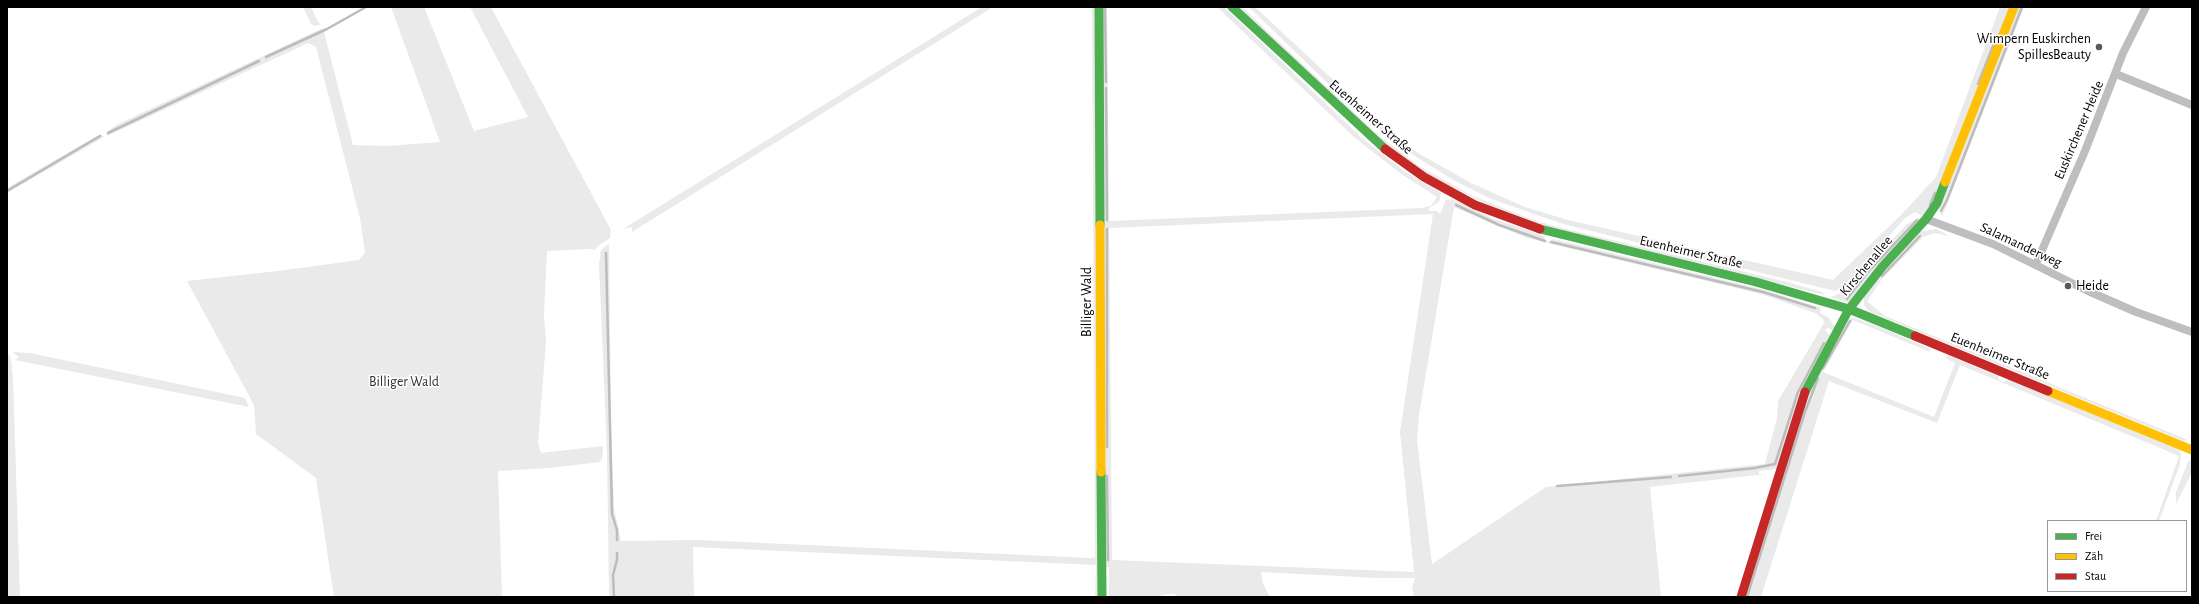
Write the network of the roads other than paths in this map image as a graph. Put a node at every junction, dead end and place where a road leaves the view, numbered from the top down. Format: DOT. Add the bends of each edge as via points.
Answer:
graph roads {
  1 [pos="1100,7"];
  2 [pos="1232,7"];
  3 [pos="2014,7"];
  4 [pos="2146,7"];
  5 [pos="2116,74"];
  6 [pos="2192,105"];
  7 [pos="1926,220"];
  8 [pos="2036,264"];
  9 [pos="1849,309"];
  10 [pos="2192,332"];
  11 [pos="2191,447"];
  12 [pos="1102,597"];
  13 [pos="1741,597"];
  1 -- 12 [label="street, Billiger Wald"];
  2 -- 9 [label="street, Euenheimer Straße" via="1375,142 1424,177 1475,205 1546,231 1756,282"];
  3 -- 7 [label="street, Kirschenallee" via="1940,196"];
  4 -- 5 [label="street, Euskirchener Heide" via="2127,42"];
  5 -- 6 [label="street"];
  5 -- 8 [label="street, Euskirchener Heide"];
  7 -- 8 [label="street, Salamanderweg" via="1993,244"];
  7 -- 9 [label="street, Kirschenallee" via="1883,266"];
  8 -- 10 [label="street, Salamanderweg" via="2095,294"];
  9 -- 11 [label="street, Euenheimer Straße"];
  9 -- 13 [label="street, Kirschenallee" via="1805,392"];
}
